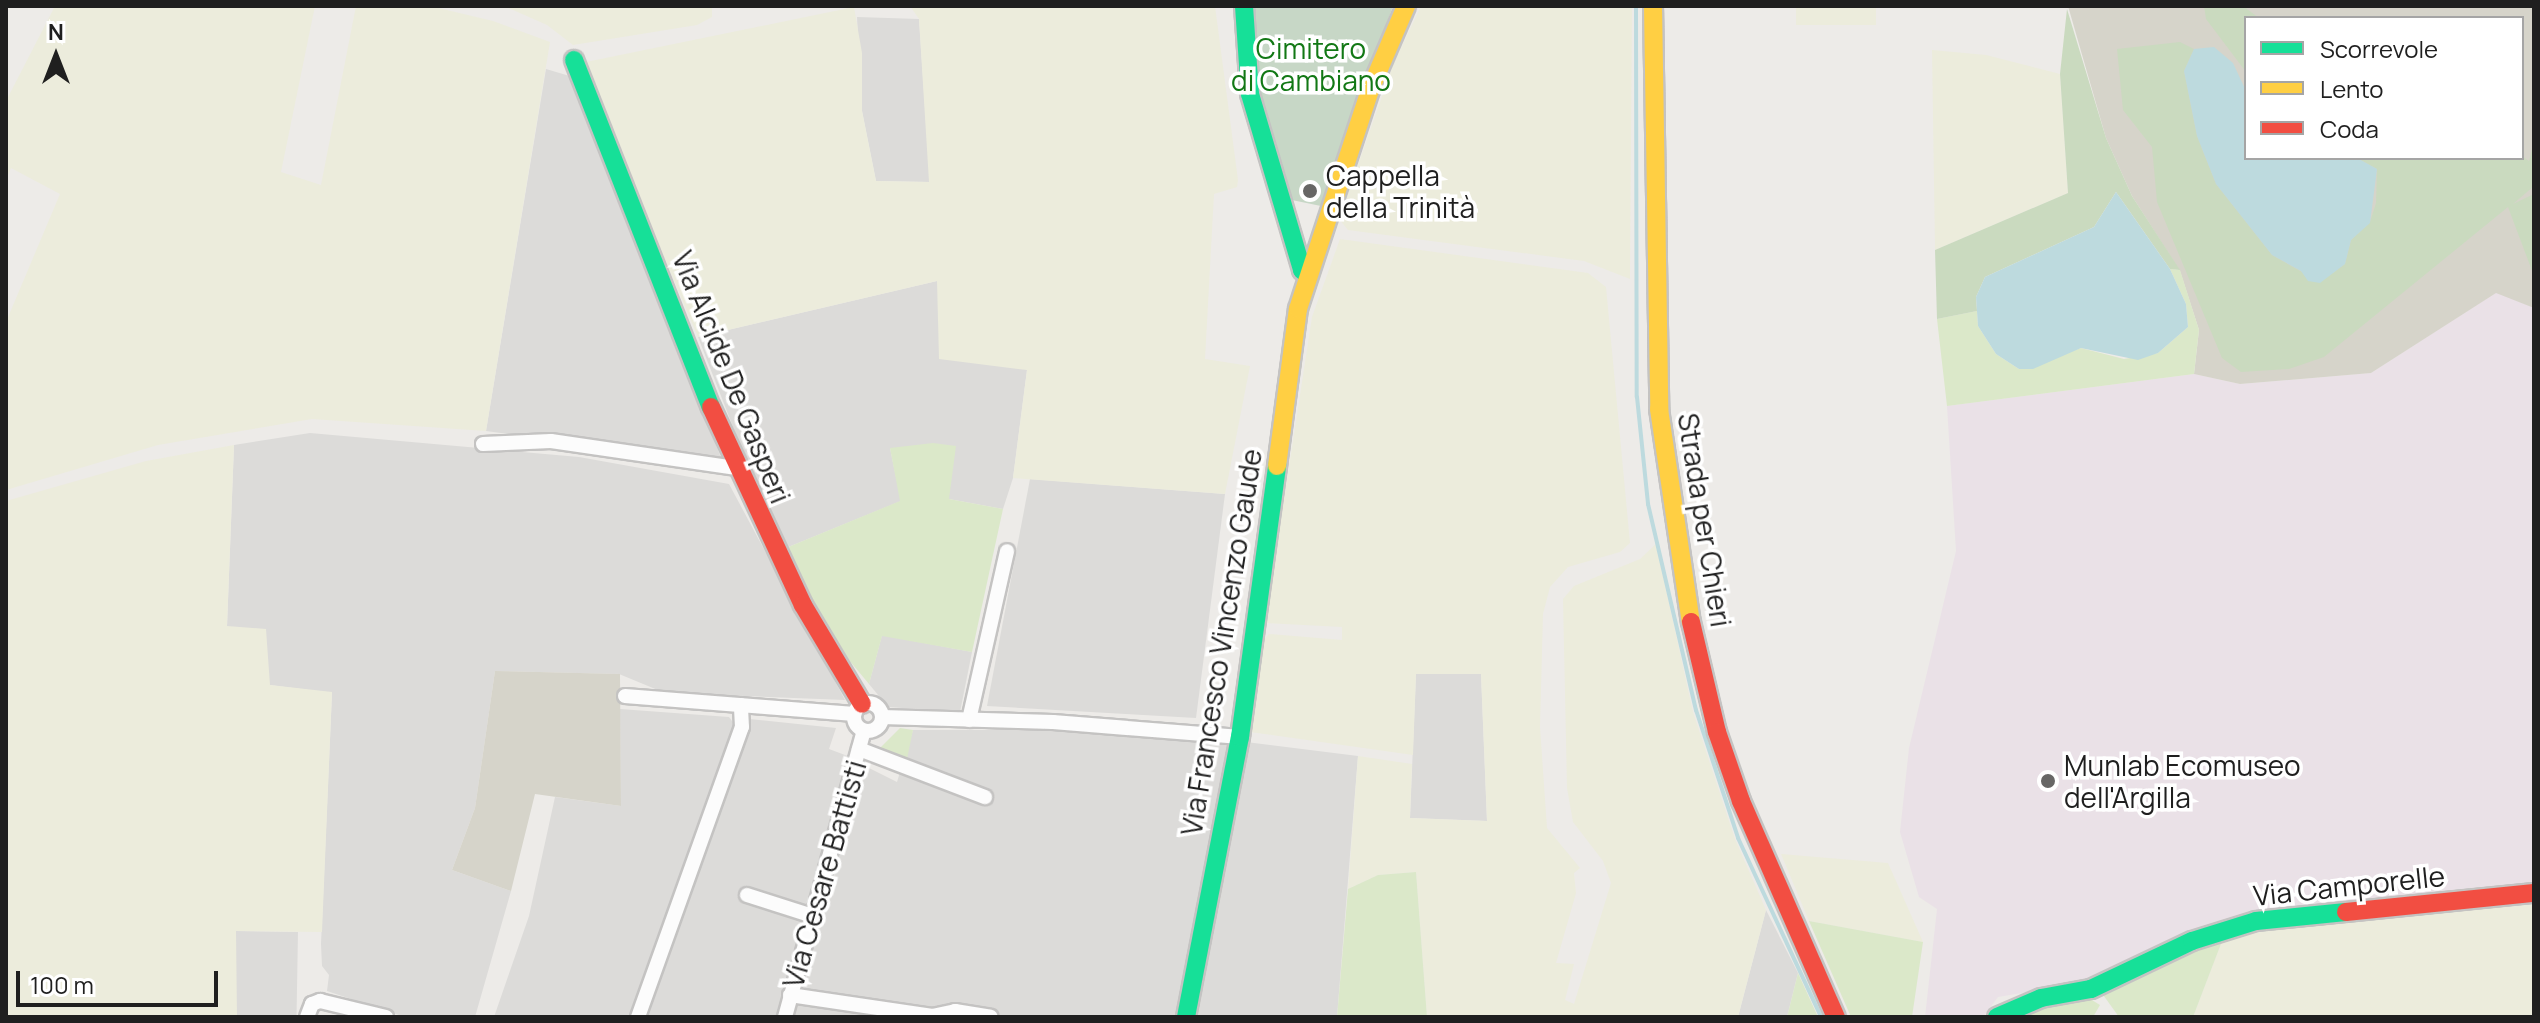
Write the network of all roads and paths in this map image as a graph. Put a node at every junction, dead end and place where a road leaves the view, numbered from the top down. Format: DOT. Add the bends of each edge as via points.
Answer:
graph roads {
  1 [pos="1244,6"];
  2 [pos="1406,6"];
  3 [pos="1653,6"];
  4 [pos="574,60"];
  5 [pos="1308,275"];
  6 [pos="483,444"];
  7 [pos="735,468"];
  8 [pos="1007,551"];
  9 [pos="625,696"];
  10 [pos="741,705"];
  11 [pos="858,709"];
  12 [pos="882,717"];
  13 [pos="969,720"];
  14 [pos="864,731"];
  15 [pos="1240,737"];
  16 [pos="859,749"];
  17 [pos="985,797"];
  18 [pos="2534,893"];
  19 [pos="747,895"];
  20 [pos="813,916"];
  21 [pos="790,995"];
  22 [pos="377,1015"];
  23 [pos="307,1017"];
  24 [pos="638,1017"];
  25 [pos="785,1017"];
  26 [pos="991,1017"];
  27 [pos="1186,1017"];
  28 [pos="1836,1017"];
  29 [pos="1997,1017"];
  1 -- 5 [label="street" via="1250,94 1302,270"];
  2 -- 5 [label="street, Via Francesco Vincenzo Gaude" via="1385,48"];
  3 -- 28 [label="street, Strada per Chieri" via="1659,409 1680,573 1722,746"];
  4 -- 7 [label="street, Via Alcide De Gasperi"];
  5 -- 15 [label="street, Via Francesco Vincenzo Gaude" via="1298,309"];
  6 -- 7 [label="street" via="551,441"];
  7 -- 11 [label="street, Via Alcide De Gasperi"];
  8 -- 13 [label="street"];
  9 -- 10 [label="street"];
  10 -- 11 [label="street"];
  10 -- 24 [label="street" via="742,727"];
  11 -- 12 [label="street" via="873,704"];
  11 -- 14 [label="street" via="856,726"];
  12 -- 13 [label="street"];
  12 -- 14 [label="street" via="878,728"];
  13 -- 15 [label="street"];
  14 -- 16 [label="street, Via Cesare Battisti"];
  15 -- 27 [label="street, Via Francesco Vincenzo Gaude"];
  16 -- 17 [label="street"];
  16 -- 20 [label="street, Via Cesare Battisti"];
  18 -- 29 [label="street, Via Camporelle" via="2256,921 2192,941 2091,989 2041,998"];
  19 -- 20 [label="street"];
  20 -- 21 [label="street, Via Cesare Battisti"];
  21 -- 25 [label="street, Via Cesare Battisti"];
  21 -- 26 [label="street" via="932,1016 955,1011"];
  22 -- 23 [label="street" via="320,1001 312,1004"];
}
